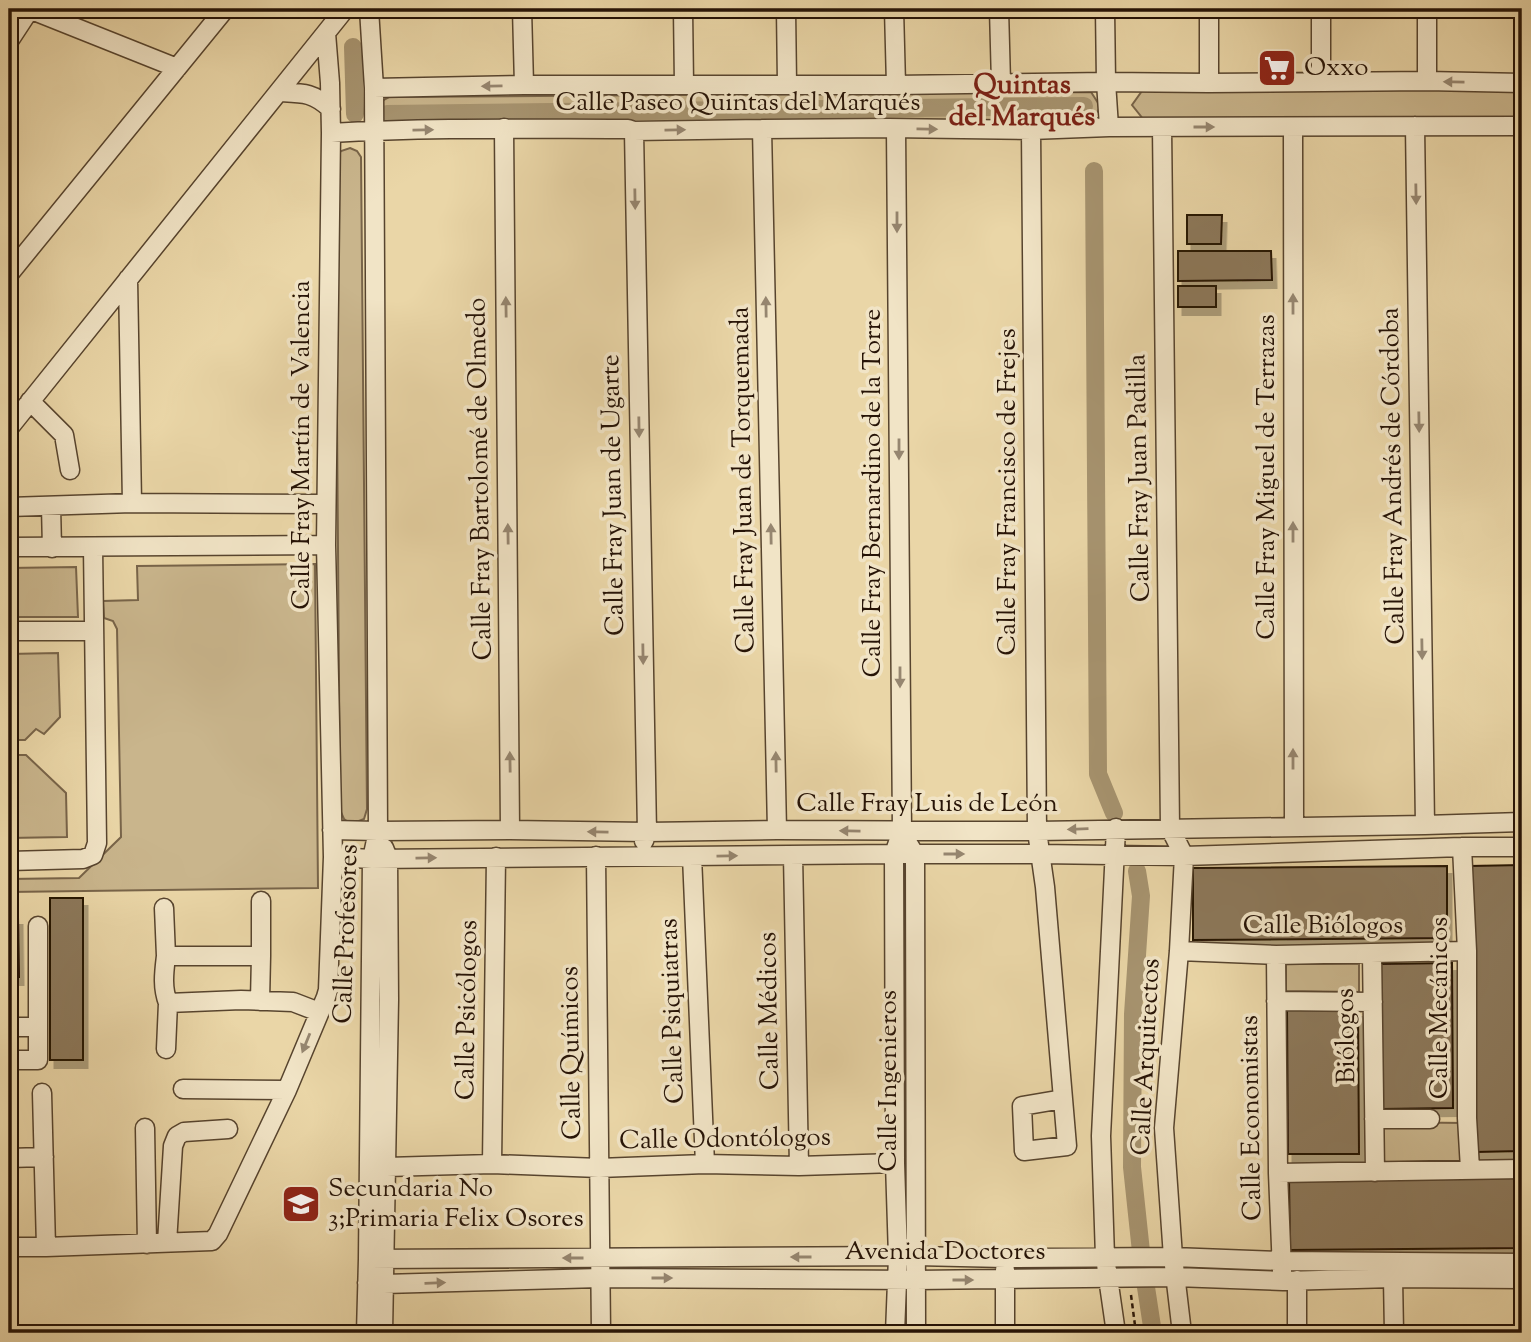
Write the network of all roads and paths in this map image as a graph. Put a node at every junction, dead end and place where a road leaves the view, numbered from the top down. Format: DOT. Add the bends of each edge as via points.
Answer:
graph roads {
  1 [pos="225,9"];
  2 [pos="345,9"];
  3 [pos="369,9"];
  4 [pos="522,9"];
  5 [pos="683,9"];
  6 [pos="786,9"];
  7 [pos="894,9"];
  8 [pos="999,9"];
  9 [pos="1105,9"];
  10 [pos="1209,9"];
  11 [pos="1321,9"];
  12 [pos="1427,9"];
  13 [pos="36,10"];
  14 [pos="326,33"];
  15 [pos="9,41"];
  16 [pos="177,68"];
  17 [pos="1427,81"];
  18 [pos="1106,82"];
  19 [pos="1321,82"];
  20 [pos="1001,83"];
  21 [pos="1209,83"];
  22 [pos="1522,83"];
  23 [pos="787,84"];
  24 [pos="524,85"];
  25 [pos="684,85"];
  26 [pos="896,85"];
  27 [pos="374,88"];
  28 [pos="279,92"];
  29 [pos="331,109"];
  30 [pos="1522,125"];
  31 [pos="1415,126"];
  32 [pos="1109,127"];
  33 [pos="1162,127"];
  34 [pos="1293,127"];
  35 [pos="504,128"];
  36 [pos="762,129"];
  37 [pos="896,129"];
  38 [pos="374,130"];
  39 [pos="1031,130"];
  40 [pos="634,131"];
  41 [pos="331,133"];
  42 [pos="10,270"];
  43 [pos="128,279"];
  44 [pos="30,401"];
  45 [pos="9,428"];
  46 [pos="69,470"];
  47 [pos="326,498"];
  48 [pos="132,503"];
  49 [pos="51,506"];
  50 [pos="9,507"];
  51 [pos="326,545"];
  52 [pos="9,547"];
  53 [pos="93,547"];
  54 [pos="52,548"];
  55 [pos="9,631"];
  56 [pos="94,631"];
  57 [pos="1522,822"];
  58 [pos="1425,825"];
  59 [pos="1293,827"];
  60 [pos="1116,828"];
  61 [pos="1170,828"];
  62 [pos="332,830"];
  63 [pos="510,830"];
  64 [pos="777,830"];
  65 [pos="378,831"];
  66 [pos="902,831"];
  67 [pos="1037,831"];
  68 [pos="647,832"];
  69 [pos="1522,846"];
  70 [pos="1462,847"];
  71 [pos="894,854"];
  72 [pos="1039,854"];
  73 [pos="793,855"];
  74 [pos="915,855"];
  75 [pos="1114,855"];
  76 [pos="596,856"];
  77 [pos="640,856"];
  78 [pos="692,856"];
  79 [pos="1184,856"];
  80 [pos="333,857"];
  81 [pos="496,857"];
  82 [pos="380,859"];
  83 [pos="9,861"];
  84 [pos="261,901"];
  85 [pos="164,908"];
  86 [pos="38,926"];
  87 [pos="1179,951"];
  88 [pos="1467,951"];
  89 [pos="1372,953"];
  90 [pos="1276,954"];
  91 [pos="166,956"];
  92 [pos="261,956"];
  93 [pos="260,1001"];
  94 [pos="1276,1001"];
  95 [pos="1373,1002"];
  96 [pos="168,1003"];
  97 [pos="319,1012"];
  98 [pos="9,1027"];
  99 [pos="38,1027"];
  100 [pos="166,1049"];
  101 [pos="9,1060"];
  102 [pos="183,1089"];
  103 [pos="287,1090"];
  104 [pos="42,1093"];
  105 [pos="1063,1099"];
  106 [pos="1374,1119"];
  107 [pos="1430,1119"];
  108 [pos="145,1128"];
  109 [pos="228,1129"];
  110 [pos="44,1157"];
  111 [pos="9,1158"];
  112 [pos="895,1163"];
  113 [pos="492,1164"];
  114 [pos="705,1164"];
  115 [pos="799,1166"];
  116 [pos="387,1167"];
  117 [pos="599,1168"];
  118 [pos="1470,1169"];
  119 [pos="1522,1170"];
  120 [pos="1278,1172"];
  121 [pos="1375,1172"];
  122 [pos="167,1243"];
  123 [pos="146,1244"];
  124 [pos="9,1247"];
  125 [pos="46,1247"];
  126 [pos="907,1257"];
  127 [pos="1110,1257"];
  128 [pos="1169,1257"];
  129 [pos="600,1258"];
  130 [pos="1005,1258"];
  131 [pos="376,1259"];
  132 [pos="1282,1261"];
  133 [pos="1522,1263"];
  134 [pos="600,1278"];
  135 [pos="1108,1278"];
  136 [pos="1129,1278"];
  137 [pos="1167,1278"];
  138 [pos="1394,1278"];
  139 [pos="897,1279"];
  140 [pos="1005,1279"];
  141 [pos="1522,1279"];
  142 [pos="916,1280"];
  143 [pos="1290,1281"];
  144 [pos="375,1284"];
  145 [pos="366,1333"];
  146 [pos="383,1333"];
  147 [pos="601,1333"];
  148 [pos="895,1333"];
  149 [pos="916,1333"];
  150 [pos="1005,1333"];
  151 [pos="1116,1333"];
  152 [pos="1136,1333"];
  153 [pos="1182,1333"];
  154 [pos="1297,1333"];
  155 [pos="1394,1333"];
  1 -- 16 [label="street"];
  2 -- 14 [label="street"];
  3 -- 27 [label="street"];
  4 -- 24 [label="street"];
  5 -- 25 [label="street"];
  6 -- 23 [label="street"];
  7 -- 26 [label="street"];
  8 -- 20 [label="street"];
  9 -- 18 [label="street"];
  10 -- 21 [label="street"];
  11 -- 19 [label="street"];
  12 -- 17 [label="street"];
  13 -- 15 [label="street"];
  13 -- 16 [label="street"];
  14 -- 28 [label="street"];
  14 -- 29 [label="street, Calle Fray Martín de Valencia"];
  16 -- 42 [label="street"];
  17 -- 19 [label="street, Calle Paseo Quintas del Marqués"];
  22 -- 17 [label="street, Calle Paseo Quintas del Marqués, one-way"];
  18 -- 20 [label="street, Calle Paseo Quintas del Marqués"];
  18 -- 21 [label="street, Calle Paseo Quintas del Marqués"];
  18 -- 32 [label="street"];
  19 -- 21 [label="street, Calle Paseo Quintas del Marqués"];
  20 -- 26 [label="street, Calle Paseo Quintas del Marqués"];
  23 -- 25 [label="street, Calle Paseo Quintas del Marqués"];
  23 -- 26 [label="street, Calle Paseo Quintas del Marqués"];
  24 -- 25 [label="street, Calle Paseo Quintas del Marqués"];
  24 -- 27 [label="street, Calle Paseo Quintas del Marqués, one-way"];
  27 -- 38 [label="street"];
  28 -- 29 [label="street" via="308,93"];
  28 -- 43 [label="street"];
  29 -- 41 [label="street, Calle Fray Martín de Valencia"];
  30 -- 31 [label="street, Calle Paseo Quintas del Marqués"];
  31 -- 34 [label="street, Calle Paseo Quintas del Marqués"];
  31 -- 58 [label="street, Calle Fray Andrés de Córdoba, one-way"];
  32 -- 33 [label="street, Calle Paseo Quintas del Marqués"];
  32 -- 39 [label="street, Calle Paseo Quintas del Marqués"];
  33 -- 34 [label="street, Calle Paseo Quintas del Marqués, one-way"];
  33 -- 61 [label="street, Calle Fray Juan Padilla"];
  59 -- 34 [label="street, Calle Fray Miguel de Terrazas, one-way"];
  38 -- 35 [label="street, Calle Paseo Quintas del Marqués, one-way"];
  35 -- 40 [label="street, Calle Paseo Quintas del Marqués"];
  63 -- 35 [label="street, Calle Fray Bartolomé de Olmedo, one-way"];
  36 -- 37 [label="street, Calle Paseo Quintas del Marqués"];
  40 -- 36 [label="street, Calle Paseo Quintas del Marqués, one-way"];
  64 -- 36 [label="street, Calle Fray Juan de Torquemada, one-way"];
  37 -- 39 [label="street, Calle Paseo Quintas del Marqués, one-way"];
  37 -- 66 [label="street, Calle Fray Bernardino de la Torre, one-way"];
  38 -- 41 [label="street, Calle Paseo Quintas del Marqués"];
  38 -- 65 [label="street"];
  39 -- 67 [label="street, Calle Fray Francisco de Frejes"];
  40 -- 68 [label="street, Calle Fray Juan de Ugarte, one-way"];
  41 -- 47 [label="street, Calle Fray Martín de Valencia"];
  43 -- 44 [label="street"];
  43 -- 48 [label="street"];
  44 -- 45 [label="street"];
  44 -- 46 [label="street" via="64,435"];
  47 -- 48 [label="street"];
  47 -- 51 [label="street, Calle Fray Martín de Valencia"];
  48 -- 49 [label="street"];
  49 -- 50 [label="street"];
  49 -- 54 [label="street"];
  51 -- 53 [label="street"];
  51 -- 62 [label="street, Calle Fray Martín de Valencia"];
  52 -- 54 [label="street"];
  53 -- 54 [label="street"];
  53 -- 56 [label="street"];
  55 -- 56 [label="street"];
  56 -- 83 [label="street" via="97,843 93,855"];
  57 -- 58 [label="street, Calle Fray Luis de León"];
  58 -- 59 [label="street, Calle Fray Luis de León"];
  59 -- 61 [label="street, Calle Fray Luis de León"];
  60 -- 61 [label="street, Calle Fray Luis de León"];
  60 -- 67 [label="street, Calle Fray Luis de León, one-way"];
  60 -- 75 [label="street, Calle Arquitectos"];
  61 -- 79 [label="street, Calle Arquitectos"];
  62 -- 65 [label="street, Calle Fray Luis de León"];
  62 -- 80 [label="street, Calle Fray Martín de Valencia"];
  63 -- 65 [label="street, Calle Fray Luis de León"];
  68 -- 63 [label="street, Calle Fray Luis de León, one-way"];
  66 -- 64 [label="street, Calle Fray Luis de León, one-way"];
  64 -- 68 [label="street, Calle Fray Luis de León"];
  65 -- 82 [label="street, Calle Profesores"];
  66 -- 67 [label="street, Calle Fray Luis de León"];
  66 -- 71 [label="street, Calle Fray Bernardino de la Torre"];
  66 -- 74 [label="street, Calle Ingenieros"];
  67 -- 72 [label="street, Calle Fray Francisco de Frejes"];
  68 -- 77 [label="street, Calle Fray Juan de Ugarte"];
  69 -- 70 [label="street, Calle Fray Luis de León"];
  70 -- 79 [label="street, Calle Fray Luis de León"];
  70 -- 88 [label="street, Calle Mecánicos"];
  71 -- 73 [label="street, Calle Fray Luis de León"];
  71 -- 74 [label="street, Calle Fray Luis de León"];
  71 -- 112 [label="street, Calle Ingenieros"];
  74 -- 72 [label="street, Calle Fray Luis de León, one-way"];
  72 -- 75 [label="street, Calle Fray Luis de León"];
  72 -- 105 [label="street, Calle Fray Francisco de Frejes"];
  78 -- 73 [label="street, Calle Fray Luis de León, one-way"];
  73 -- 115 [label="street, Calle Médicos"];
  74 -- 126 [label="street, Calle Ingenieros"];
  75 -- 79 [label="street, Calle Fray Luis de León"];
  75 -- 127 [label="street, Calle Arquitectos" via="1101,1136"];
  76 -- 77 [label="street, Calle Fray Luis de León"];
  76 -- 81 [label="street, Calle Fray Luis de León"];
  76 -- 117 [label="street, Calle Químicos"];
  77 -- 78 [label="street, Calle Fray Luis de León"];
  78 -- 114 [label="street, Calle Psiquiatras"];
  79 -- 87 [label="street, Calle Arquitectos"];
  80 -- 82 [label="street, Calle Fray Luis de León"];
  80 -- 97 [label="street, Calle Fray Martín de Valencia" via="328,990"];
  82 -- 81 [label="street, Calle Fray Luis de León, one-way"];
  81 -- 113 [label="street, Calle Psicólogos"];
  82 -- 116 [label="street, Calle Profesores" via="389,1000"];
  82 -- 131 [label="street, Calle Profesores"];
  84 -- 92 [label="street"];
  85 -- 91 [label="street"];
  86 -- 99 [label="street"];
  87 -- 90 [label="street, Calle Biólogos"];
  87 -- 128 [label="street, Calle Arquitectos" via="1164,1128"];
  88 -- 89 [label="street, Calle Biólogos"];
  88 -- 118 [label="street, Calle Mecánicos"];
  89 -- 90 [label="street, Calle Biólogos"];
  89 -- 95 [label="street, Biólogos"];
  90 -- 94 [label="street, Calle Economistas"];
  91 -- 92 [label="street"];
  91 -- 96 [label="street" via="163,975"];
  92 -- 93 [label="street"];
  93 -- 96 [label="street"];
  93 -- 97 [label="street" via="293,1002"];
  94 -- 95 [label="street"];
  94 -- 120 [label="street, Calle Economistas"];
  95 -- 106 [label="street, Biólogos"];
  96 -- 100 [label="street"];
  97 -- 103 [label="street, Calle Fray Martín de Valencia, one-way"];
  98 -- 99 [label="street"];
  99 -- 101 [label="street" via="38,1060"];
  102 -- 103 [label="street"];
  103 -- 122 [label="street, Calle Fray Martín de Valencia" via="218,1234 212,1241"];
  104 -- 110 [label="street"];
  106 -- 107 [label="street, Biólogos"];
  106 -- 121 [label="street, Biólogos"];
  108 -- 123 [label="street"];
  109 -- 122 [label="street" via="177,1136"];
  110 -- 111 [label="street"];
  110 -- 125 [label="street"];
  112 -- 115 [label="street, Calle Odontólogos"];
  112 -- 126 [label="street, Calle Ingenieros"];
  113 -- 116 [label="street, Calle Odontólogos"];
  113 -- 117 [label="street, Calle Odontólogos"];
  114 -- 115 [label="street, Calle Odontólogos"];
  114 -- 117 [label="street, Calle Odontólogos"];
  116 -- 131 [label="street, Calle Profesores"];
  117 -- 129 [label="street, Calle Químicos"];
  118 -- 119 [label="street"];
  118 -- 121 [label="street"];
  120 -- 121 [label="street"];
  120 -- 132 [label="street, Calle Economistas"];
  122 -- 123 [label="street, Calle Fray Martín de Valencia"];
  123 -- 125 [label="street, Calle Fray Martín de Valencia"];
  124 -- 125 [label="street, Calle Fray Martín de Valencia"];
  126 -- 129 [label="street, Avenida Doctores, one-way"];
  126 -- 130 [label="street, Avenida Doctores"];
  126 -- 139 [label="street, Calle Ingenieros"];
  126 -- 142 [label="street, Calle Ingenieros"];
  127 -- 128 [label="street, Avenida Doctores"];
  127 -- 130 [label="street, Avenida Doctores"];
  127 -- 135 [label="street, Calle Arquitectos"];
  128 -- 132 [label="street, Avenida Doctores"];
  128 -- 137 [label="street, Calle Arquitectos"];
  129 -- 131 [label="street, Avenida Doctores, one-way"];
  129 -- 134 [label="street, Calle Químicos"];
  130 -- 140 [label="street"];
  131 -- 144 [label="street, Calle Profesores"];
  132 -- 133 [label="street, Avenida Doctores"];
  132 -- 143 [label="street, Calle Economistas"];
  134 -- 139 [label="street, Avenida Doctores, one-way"];
  144 -- 134 [label="street, Avenida Doctores, one-way"];
  134 -- 147 [label="street, Calle Químicos"];
  135 -- 136 [label="street, Avenida Doctores"];
  135 -- 140 [label="street, Avenida Doctores"];
  135 -- 151 [label="street, Calle Arquitectos"];
  136 -- 137 [label="street, Avenida Doctores"];
  136 -- 152 [label="path"];
  137 -- 143 [label="street, Avenida Doctores"];
  137 -- 153 [label="street, Calle Arquitectos"];
  138 -- 141 [label="street, Avenida Doctores"];
  138 -- 143 [label="street, Avenida Doctores"];
  138 -- 155 [label="street"];
  139 -- 142 [label="street, Avenida Doctores"];
  139 -- 148 [label="street, Calle Ingenieros"];
  142 -- 140 [label="street, Avenida Doctores, one-way"];
  140 -- 150 [label="street"];
  142 -- 149 [label="street, Calle Ingenieros"];
  143 -- 154 [label="street, Calle Economistas"];
  144 -- 145 [label="street, Calle Profesores"];
  144 -- 146 [label="street, Calle Profesores"];
}
